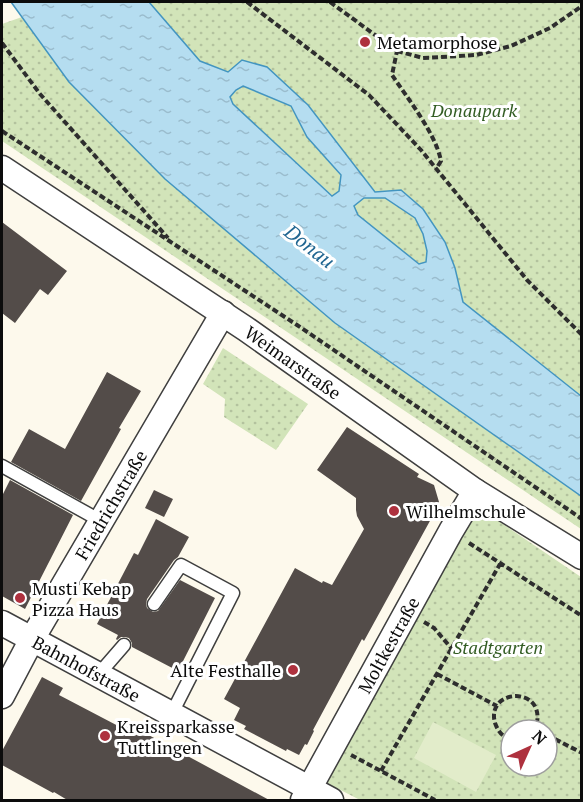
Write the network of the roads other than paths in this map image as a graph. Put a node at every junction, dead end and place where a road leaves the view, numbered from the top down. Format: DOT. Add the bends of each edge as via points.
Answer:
graph roads {
  1 [pos="2,168"];
  2 [pos="223,313"];
  3 [pos="2,466"];
  4 [pos="474,491"];
  5 [pos="101,521"];
  6 [pos="582,557"];
  7 [pos="154,604"];
  8 [pos="2,623"];
  9 [pos="32,639"];
  10 [pos="124,645"];
  11 [pos="98,675"];
  12 [pos="2,696"];
  13 [pos="171,715"];
  14 [pos="306,795"];
  15 [pos="331,801"];
  1 -- 2 [label="street, Weimarstraße"];
  2 -- 4 [label="street, Weimarstraße"];
  2 -- 5 [label="street, Friedrichstraße"];
  3 -- 5 [label="lane"];
  4 -- 6 [label="street, Weimarstraße"];
  4 -- 14 [label="street, Moltkestraße"];
  5 -- 9 [label="street, Friedrichstraße"];
  7 -- 13 [label="lane" via="182,565 233,593"];
  8 -- 9 [label="street, Bahnhofstraße"];
  9 -- 11 [label="street, Bahnhofstraße"];
  9 -- 12 [label="street, Friedrichstraße"];
  10 -- 11 [label="lane"];
  11 -- 13 [label="street, Bahnhofstraße"];
  13 -- 14 [label="street, Bahnhofstraße"];
  14 -- 15 [label="street, Bahnhofstraße"];
}
